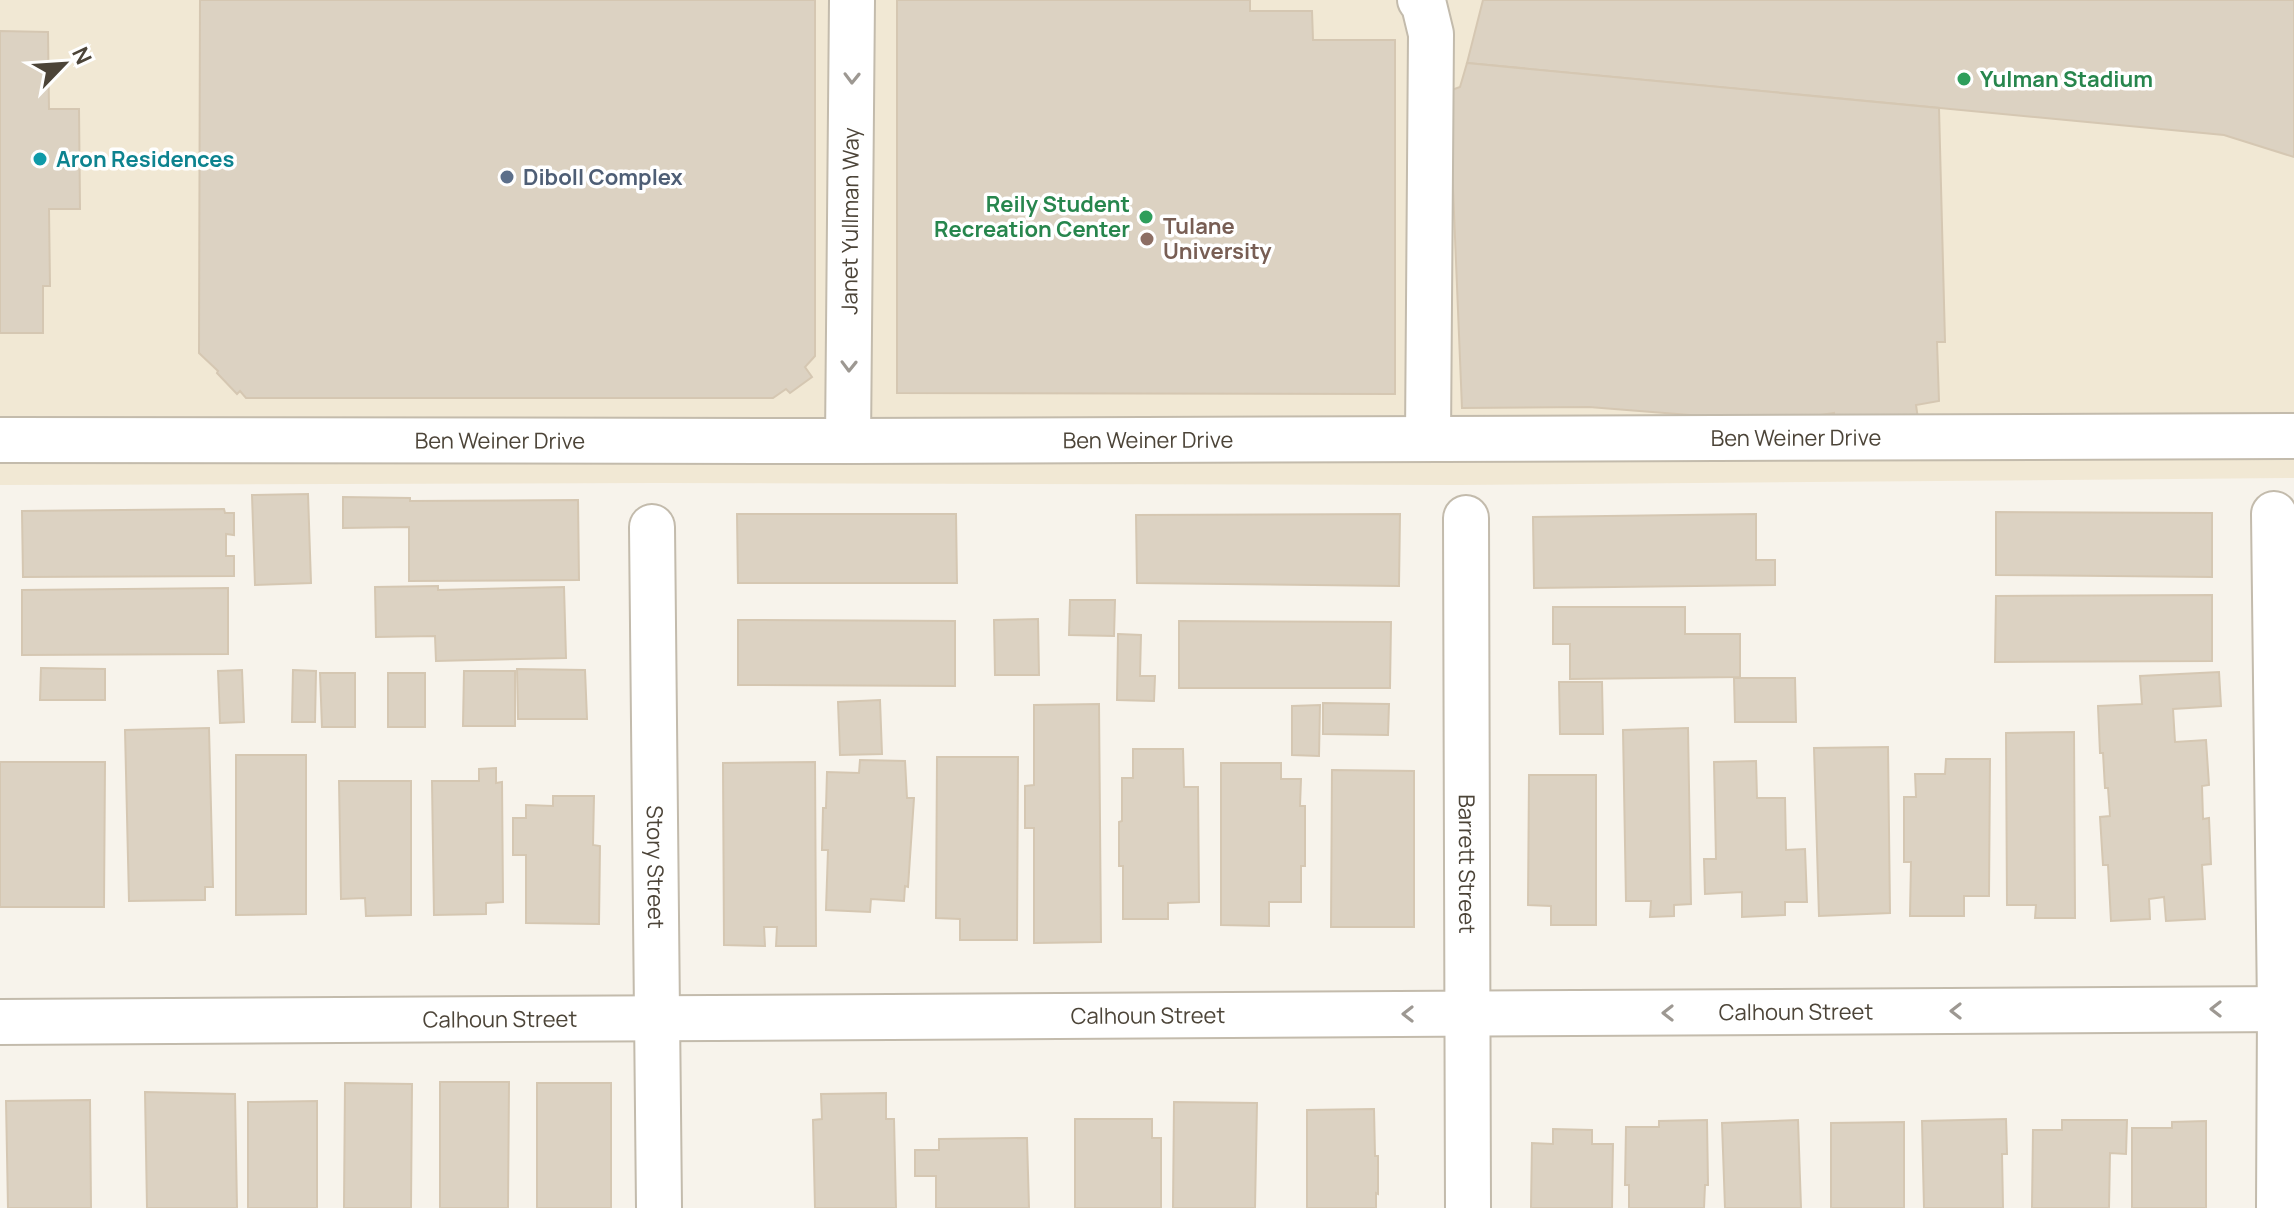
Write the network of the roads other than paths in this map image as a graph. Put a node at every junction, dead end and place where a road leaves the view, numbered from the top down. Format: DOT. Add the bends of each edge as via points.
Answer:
graph roads {
  1 [pos="852,0"];
  2 [pos="1420,0"];
  3 [pos="2294,436"];
  4 [pos="1428,438"];
  5 [pos="0,440"];
  6 [pos="848,441"];
  7 [pos="2274,514"];
  8 [pos="1466,518"];
  9 [pos="652,527"];
  10 [pos="2287,1009"];
  11 [pos="1468,1014"];
  12 [pos="657,1018"];
  13 [pos="0,1022"];
  14 [pos="659,1208"];
  15 [pos="1468,1208"];
  16 [pos="2279,1208"];
  1 -- 6 [label="street, Janet Yullman Way, one-way"];
  2 -- 4 [label="street" via="1431,34"];
  3 -- 4 [label="street, Ben Weiner Drive"];
  4 -- 6 [label="street, Ben Weiner Drive"];
  5 -- 6 [label="street, Ben Weiner Drive"];
  7 -- 10 [label="street"];
  8 -- 11 [label="street, Barrett Street"];
  9 -- 12 [label="street, Story Street"];
  10 -- 11 [label="street, Calhoun Street, one-way"];
  10 -- 16 [label="street"];
  11 -- 12 [label="street, Calhoun Street, one-way"];
  11 -- 15 [label="street, Barrett Street"];
  12 -- 13 [label="street, Calhoun Street"];
  12 -- 14 [label="street, Story Street"];
}
